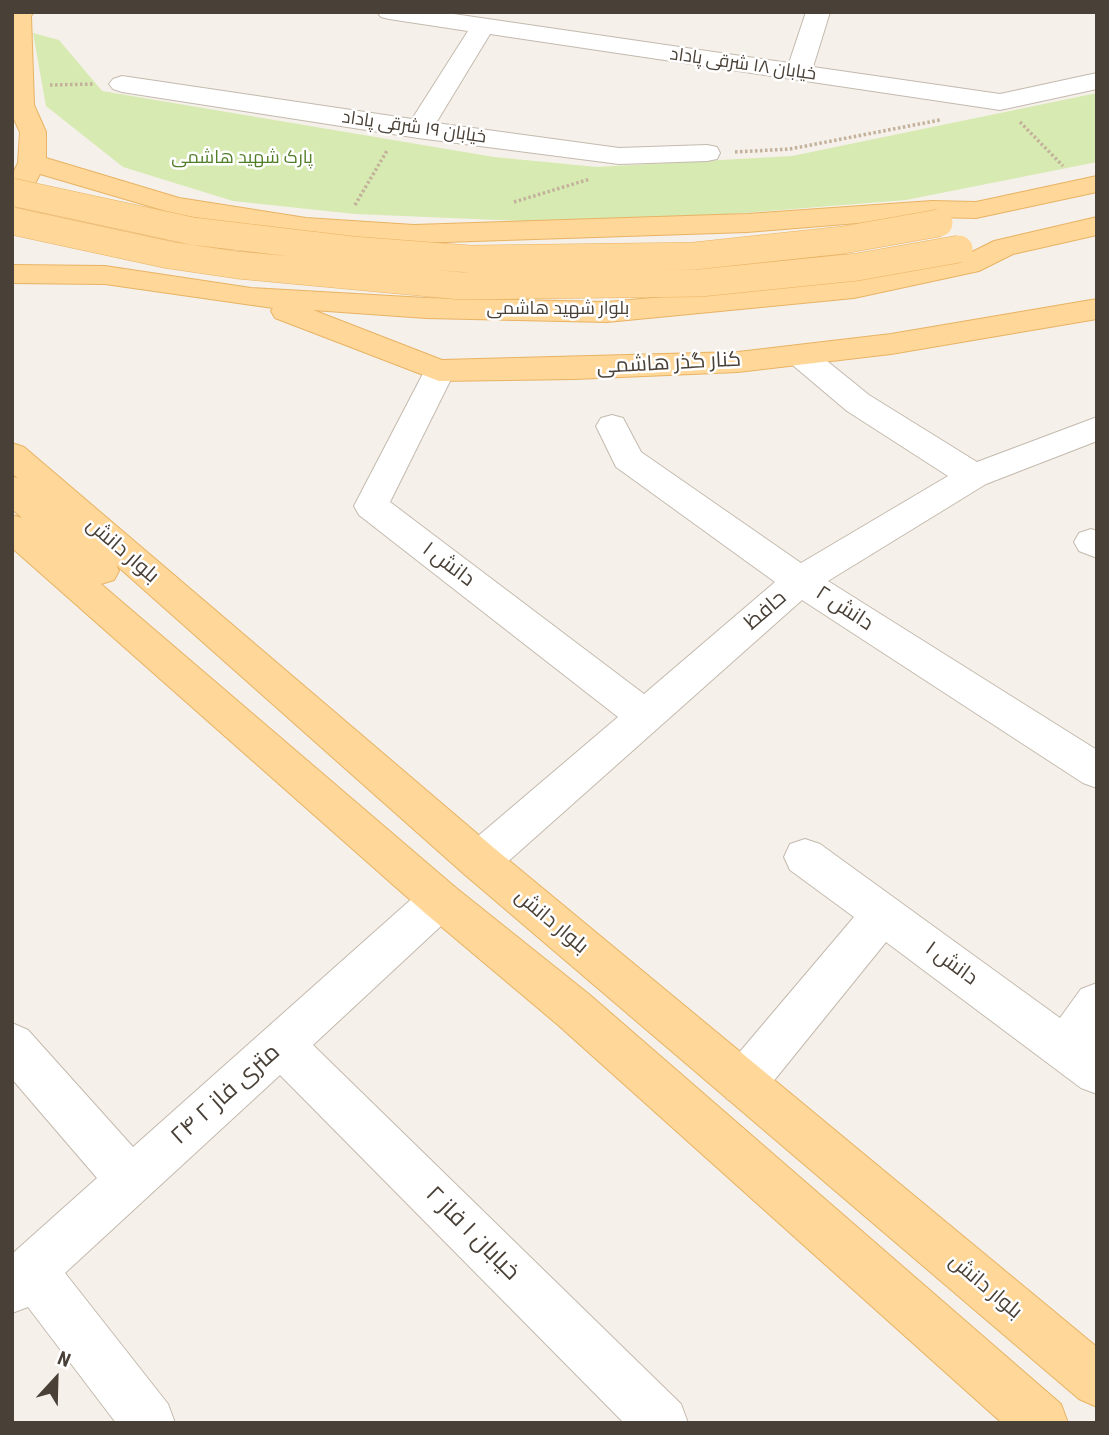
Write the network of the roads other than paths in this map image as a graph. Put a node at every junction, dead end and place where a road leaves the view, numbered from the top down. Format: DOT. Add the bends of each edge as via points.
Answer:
graph roads {
  1 [pos="388,12"];
  2 [pos="818,12"];
  3 [pos="18,16"];
  4 [pos="483,26"];
  5 [pos="798,73"];
  6 [pos="1097,81"];
  7 [pos="122,84"];
  8 [pos="18,96"];
  9 [pos="409,128"];
  10 [pos="707,153"];
  11 [pos="32,163"];
  12 [pos="1090,185"];
  13 [pos="12,192"];
  14 [pos="12,198"];
  15 [pos="176,206"];
  16 [pos="976,210"];
  17 [pos="12,221"];
  18 [pos="1097,226"];
  19 [pos="1004,247"];
  20 [pos="12,274"];
  21 [pos="91,274"];
  22 [pos="12,284"];
  23 [pos="251,298"];
  24 [pos="1097,310"];
  25 [pos="800,355"];
  26 [pos="439,371"];
  27 [pos="612,426"];
  28 [pos="1097,428"];
  29 [pos="12,455"];
  30 [pos="974,475"];
  31 [pos="12,489"];
  32 [pos="12,528"];
  33 [pos="800,581"];
  34 [pos="645,716"];
  35 [pos="1097,771"];
  36 [pos="805,857"];
  37 [pos="479,862"];
  38 [pos="440,900"];
  39 [pos="883,914"];
  40 [pos="1097,1004"];
  41 [pos="574,1010"];
  42 [pos="12,1045"];
  43 [pos="281,1045"];
  44 [pos="1081,1060"];
  45 [pos="743,1083"];
  46 [pos="131,1181"];
  47 [pos="22,1279"];
  48 [pos="1097,1381"];
  49 [pos="149,1423"];
  50 [pos="662,1423"];
  51 [pos="1042,1423"];
  1 -- 4 [label="street, خیابان ۱۸ شرقی پاداد"];
  2 -- 5 [label="street"];
  3 -- 8 [label="main road"];
  4 -- 5 [label="street, خیابان ۱۸ شرقی پاداد"];
  4 -- 9 [label="street"];
  5 -- 6 [label="street, خیابان ۱۸ شرقی پاداد" via="1000,102"];
  7 -- 9 [label="street, خیابان ۱۹ شرقی پاداد"];
  8 -- 11 [label="main road" via="33,132"];
  9 -- 10 [label="street, خیابان ۱۹ شرقی پاداد" via="619,156"];
  11 -- 14 [label="main road"];
  11 -- 15 [label="main road"];
  12 -- 16 [label="main road"];
  13 -- 16 [label="main road, bridge" via="192,230 470,259 694,256 843,240 939,223"];
  15 -- 16 [label="main road" via="341,230 414,234 569,231"];
  15 -- 21 [label="main road" via="128,214 100,227 89,239 86,253"];
  17 -- 19 [label="main road, bridge" via="209,261 462,286 699,283"];
  18 -- 19 [label="main road, بلوار شهید هاشمی"];
  19 -- 23 [label="main road, بلوار شهید هاشمی" via="969,265 855,289 607,312 426,309"];
  20 -- 21 [label="main road, بلوار شهید هاشمی"];
  21 -- 22 [label="main road"];
  21 -- 23 [label="main road, بلوار شهید هاشمی"];
  23 -- 26 [label="main road, کنار گذر هاشمی"];
  24 -- 25 [label="main road, کنار گذر هاشمی"];
  25 -- 26 [label="main road, کنار گذر هاشمی" via="738,362"];
  25 -- 30 [label="street" via="858,403"];
  26 -- 34 [label="street, دانش ۱" via="371,506"];
  27 -- 33 [label="street, دانش ۲" via="628,459"];
  28 -- 30 [label="street, حافظ"];
  29 -- 37 [label="main road, بلوار دانش"];
  30 -- 33 [label="street, حافظ"];
  31 -- 41 [label="main road"];
  32 -- 38 [label="main road"];
  33 -- 34 [label="street, حافظ"];
  33 -- 35 [label="street, دانش ۲"];
  34 -- 37 [label="street, حافظ"];
  36 -- 39 [label="street, دانش ۱"];
  37 -- 45 [label="main road, بلوار دانش"];
  38 -- 41 [label="main road"];
  38 -- 43 [label="street, ۲۴ متری فاز ۲"];
  39 -- 44 [label="street, دانش ۱"];
  39 -- 45 [label="street"];
  40 -- 44 [label="street"];
  41 -- 51 [label="main road"];
  42 -- 46 [label="street"];
  43 -- 46 [label="street, ۲۴ متری فاز ۲"];
  43 -- 50 [label="street, خیابان ۱ فاز ۲"];
  45 -- 48 [label="main road, بلوار دانش"];
  46 -- 47 [label="street, ۲۴ متری فاز ۲"];
  47 -- 49 [label="street"];
}
